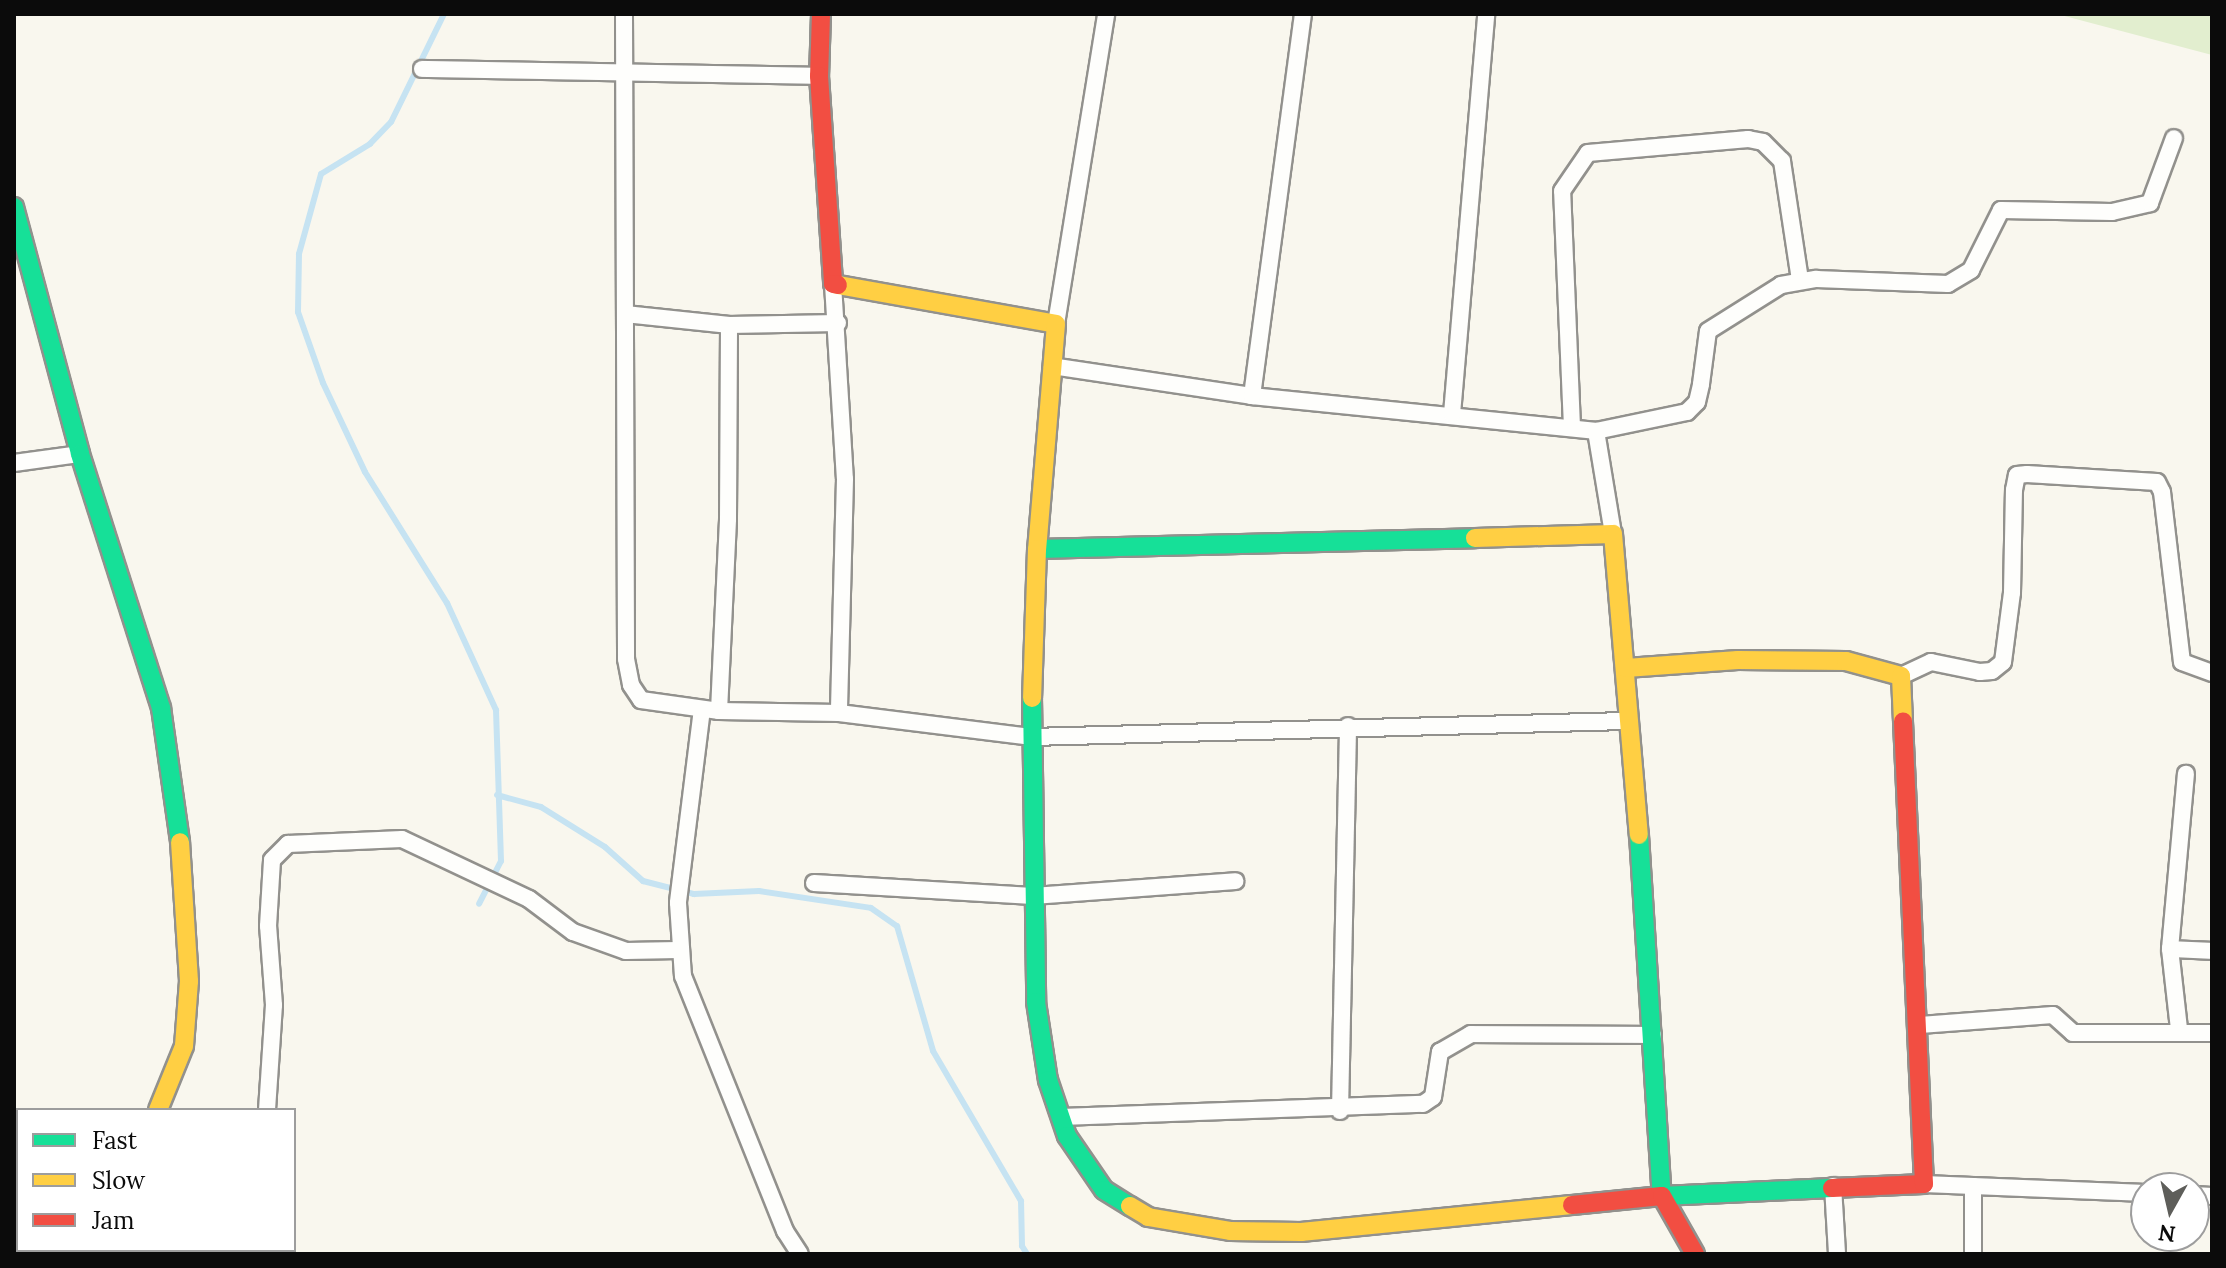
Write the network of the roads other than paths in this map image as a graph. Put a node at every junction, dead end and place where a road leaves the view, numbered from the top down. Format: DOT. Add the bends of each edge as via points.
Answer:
graph roads {
  1 [pos="624,14"];
  2 [pos="821,14"];
  3 [pos="1106,14"];
  4 [pos="1303,14"];
  5 [pos="1486,14"];
  6 [pos="422,69"];
  7 [pos="624,72"];
  8 [pos="819,76"];
  9 [pos="2174,138"];
  10 [pos="14,207"];
  11 [pos="1800,280"];
  12 [pos="833,284"];
  13 [pos="625,314"];
  14 [pos="838,323"];
  15 [pos="1056,324"];
  16 [pos="729,325"];
  17 [pos="1052,366"];
  18 [pos="1252,396"];
  19 [pos="1452,414"];
  20 [pos="1572,427"];
  21 [pos="1596,431"];
  22 [pos="80,454"];
  23 [pos="14,463"];
  24 [pos="1613,534"];
  25 [pos="1037,549"];
  26 [pos="1626,668"];
  27 [pos="2212,673"];
  28 [pos="1901,676"];
  29 [pos="710,710"];
  30 [pos="839,713"];
  31 [pos="1626,721"];
  32 [pos="1348,726"];
  33 [pos="1031,737"];
  34 [pos="2186,774"];
  35 [pos="1235,881"];
  36 [pos="814,883"];
  37 [pos="1033,896"];
  38 [pos="2170,949"];
  39 [pos="678,950"];
  40 [pos="2212,951"];
  41 [pos="1920,1025"];
  42 [pos="2179,1029"];
  43 [pos="2212,1033"];
  44 [pos="1653,1035"];
  45 [pos="159,1108"];
  46 [pos="267,1108"];
  47 [pos="1340,1111"];
  48 [pos="1061,1117"];
  49 [pos="1924,1184"];
  50 [pos="1833,1186"];
  51 [pos="1973,1186"];
  52 [pos="2130,1192"];
  53 [pos="1662,1196"];
  54 [pos="800,1254"];
  55 [pos="1695,1254"];
  56 [pos="1837,1254"];
  57 [pos="1973,1254"];
  1 -- 7 [label="street"];
  2 -- 8 [label="street"];
  3 -- 15 [label="street"];
  4 -- 18 [label="street"];
  5 -- 19 [label="street"];
  6 -- 7 [label="street"];
  7 -- 8 [label="street"];
  7 -- 13 [label="street"];
  8 -- 12 [label="street"];
  9 -- 11 [label="street" via="2150,203 2112,212 2001,210 1962,279 1948,284"];
  10 -- 22 [label="street"];
  11 -- 20 [label="street" via="1782,161 1763,142 1588,153 1562,191"];
  11 -- 21 [label="street" via="1781,285 1708,331 1697,402 1687,412"];
  12 -- 14 [label="street"];
  12 -- 15 [label="street"];
  13 -- 16 [label="street"];
  13 -- 29 [label="street" via="626,659 631,685 641,700"];
  14 -- 16 [label="street"];
  14 -- 30 [label="street" via="845,479"];
  15 -- 17 [label="street"];
  16 -- 29 [label="street" via="728,519"];
  17 -- 18 [label="street"];
  17 -- 25 [label="street"];
  18 -- 19 [label="street"];
  19 -- 20 [label="street"];
  20 -- 21 [label="street"];
  21 -- 24 [label="street"];
  22 -- 23 [label="street"];
  22 -- 45 [label="street" via="161,708 186,884 189,981 184,1046"];
  24 -- 25 [label="street"];
  24 -- 26 [label="street"];
  25 -- 33 [label="street"];
  26 -- 28 [label="street" via="1738,660 1846,661"];
  26 -- 31 [label="street"];
  27 -- 28 [label="street" via="2182,662 2157,482 2027,474 2017,475 2014,490 2012,593 2003,662 1980,672 1931,662"];
  28 -- 41 [label="street"];
  29 -- 30 [label="street"];
  29 -- 39 [label="street" via="679,891"];
  30 -- 33 [label="street"];
  31 -- 32 [label="street"];
  31 -- 44 [label="street"];
  32 -- 33 [label="street"];
  32 -- 47 [label="street"];
  33 -- 37 [label="street"];
  34 -- 38 [label="street"];
  35 -- 37 [label="street"];
  36 -- 37 [label="street"];
  37 -- 48 [label="street" via="1036,1002 1048,1080"];
  38 -- 40 [label="street"];
  38 -- 42 [label="street"];
  39 -- 46 [label="street" via="626,951 573,932 529,899 491,884 439,852 402,839 288,844 272,860 268,926 274,1005"];
  39 -- 54 [label="street" via="735,1112 785,1231"];
  41 -- 42 [label="street" via="2053,1015 2073,1033"];
  41 -- 49 [label="street"];
  42 -- 43 [label="street"];
  44 -- 47 [label="street" via="1471,1034 1440,1052 1429,1102"];
  44 -- 53 [label="street"];
  47 -- 48 [label="street"];
  48 -- 53 [label="street" via="1104,1190 1148,1217 1187,1226 1301,1232"];
  49 -- 50 [label="street"];
  49 -- 51 [label="street"];
  50 -- 53 [label="street"];
  50 -- 56 [label="street"];
  51 -- 52 [label="street"];
  51 -- 57 [label="street"];
  53 -- 55 [label="street"];
}
